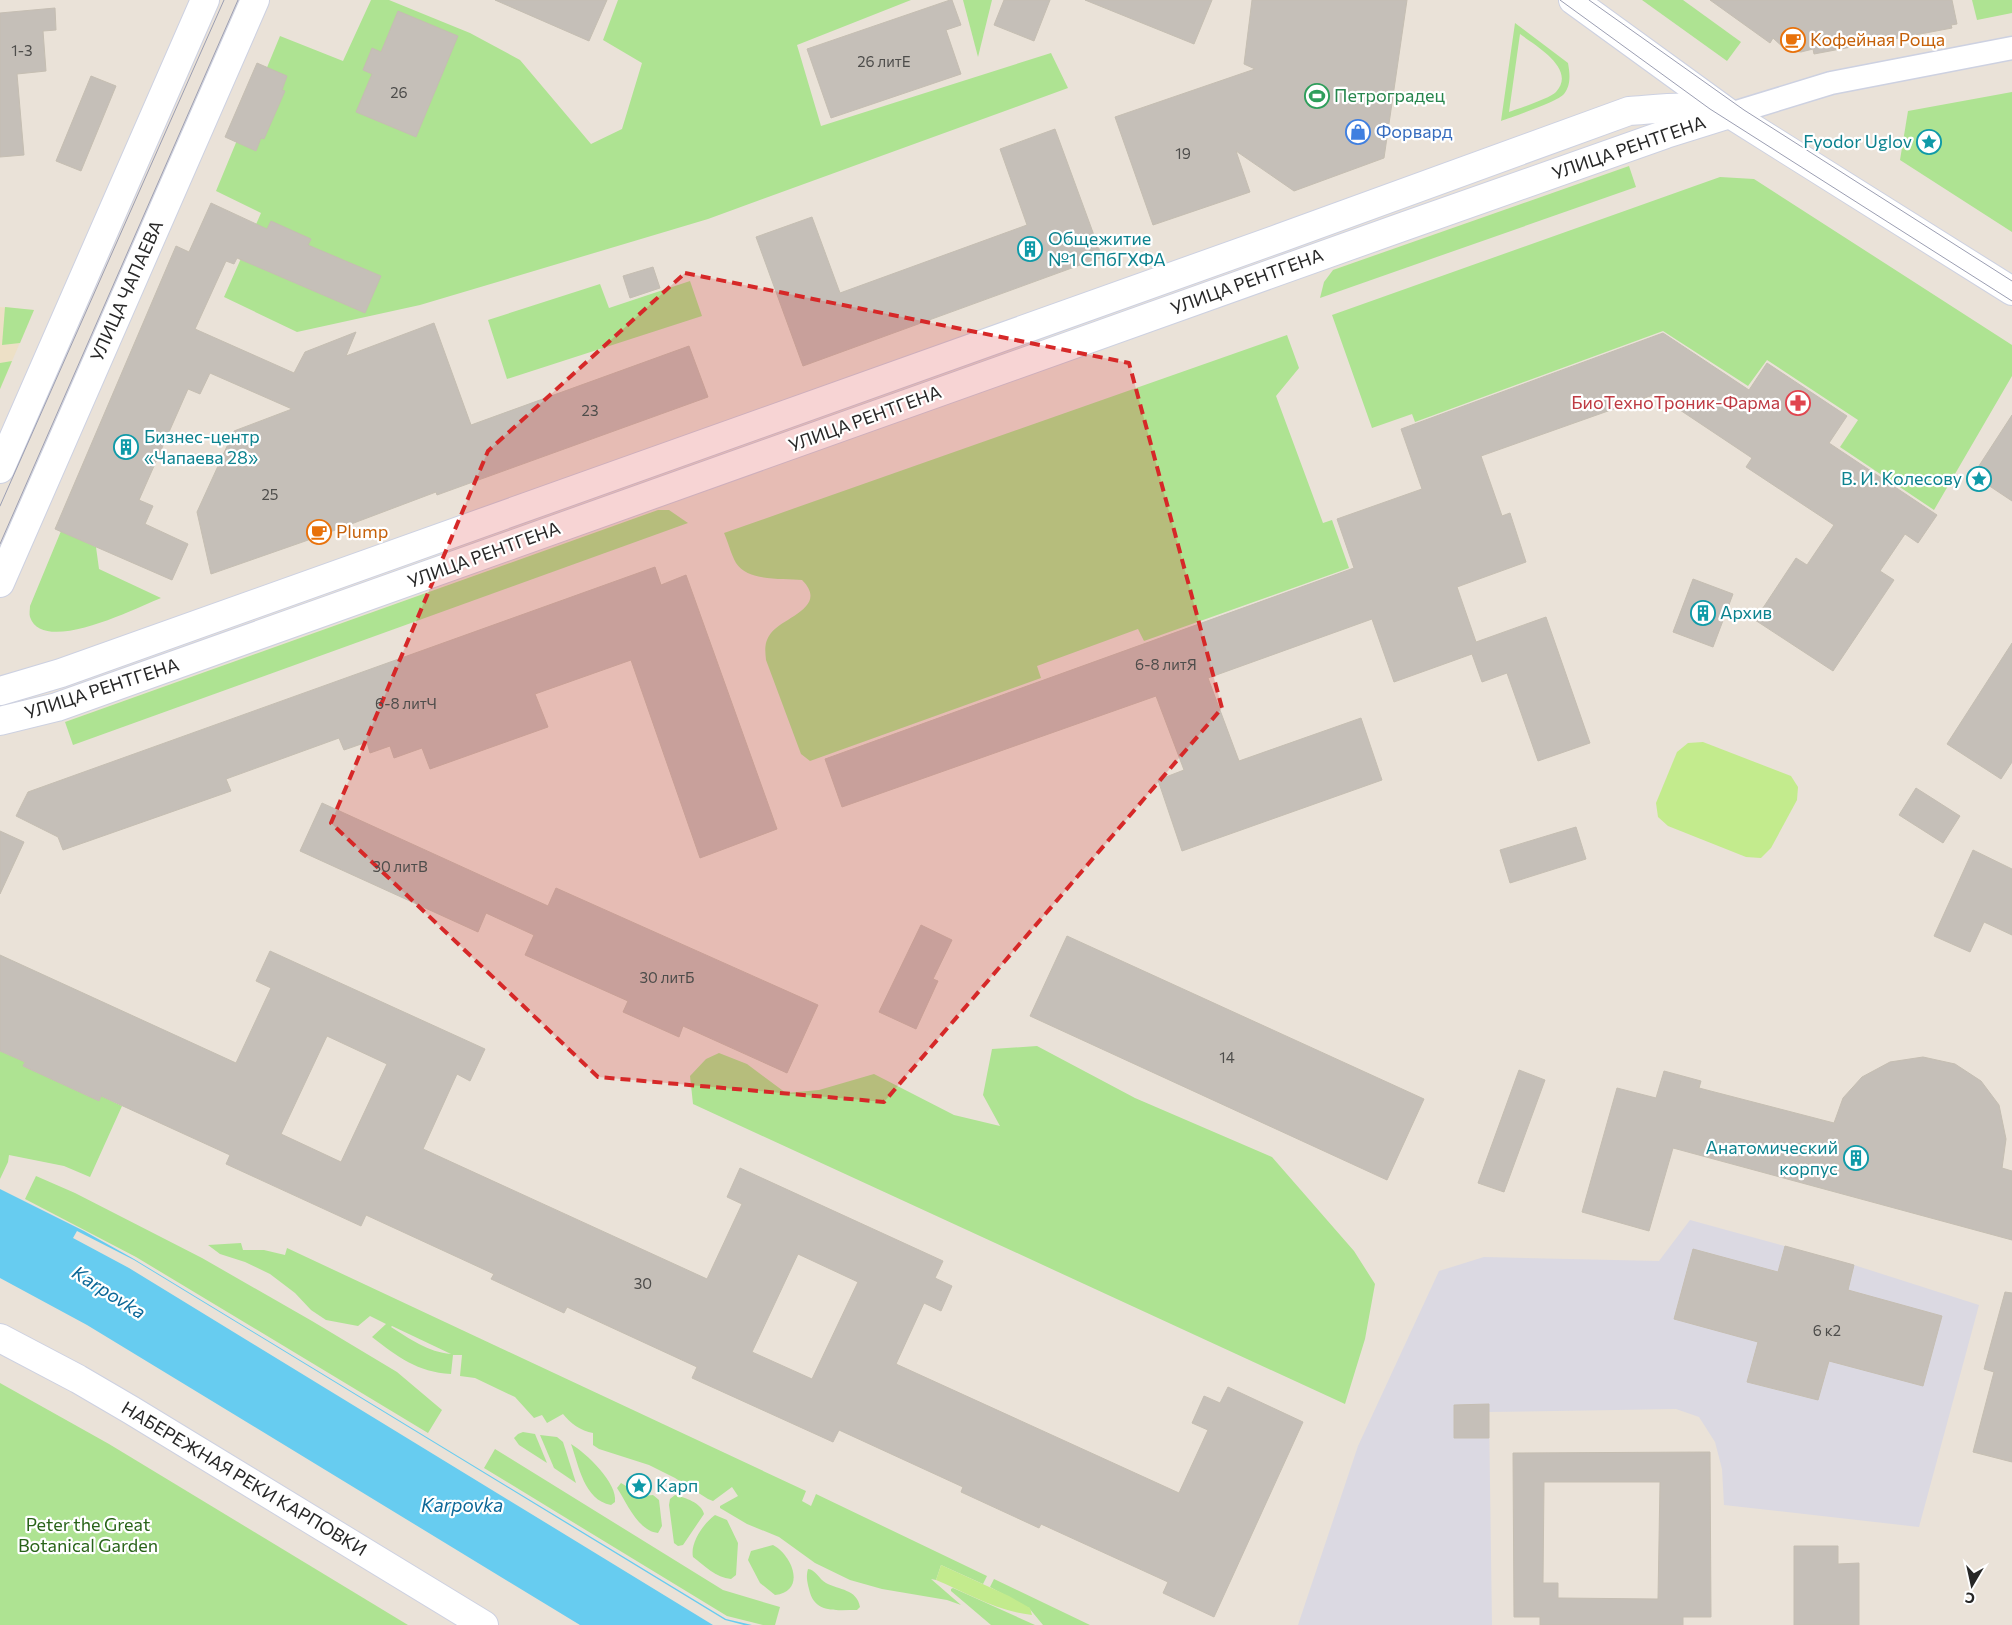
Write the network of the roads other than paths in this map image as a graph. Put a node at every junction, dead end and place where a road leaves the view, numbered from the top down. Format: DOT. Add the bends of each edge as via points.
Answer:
graph roads {
  1 [pos="205,0"];
  2 [pos="255,0"];
  3 [pos="1573,0"];
  4 [pos="2012,48"];
  5 [pos="1730,114"];
  6 [pos="2012,291"];
  7 [pos="0,469"];
  8 [pos="0,583"];
  9 [pos="0,691"];
  10 [pos="0,721"];
  11 [pos="0,1338"];
  12 [pos="484,1625"];
  1 -- 7 [label="street"];
  2 -- 8 [label="street, УЛИЦА ЧАПАЕВА"];
  3 -- 5 [label="street"];
  4 -- 5 [label="street, УЛИЦА РЕНТГЕНА" via="1832,83"];
  5 -- 6 [label="street"];
  5 -- 9 [label="street, УЛИЦА РЕНТГЕНА" via="1710,109 1679,108 1629,111 61,674"];
  5 -- 10 [label="street, УЛИЦА РЕНТГЕНА" via="1405,226 57,707"];
  11 -- 12 [label="street, НАБЕРЕЖНАЯ РЕКИ КАРПОВКИ" via="131,1410"];
}
